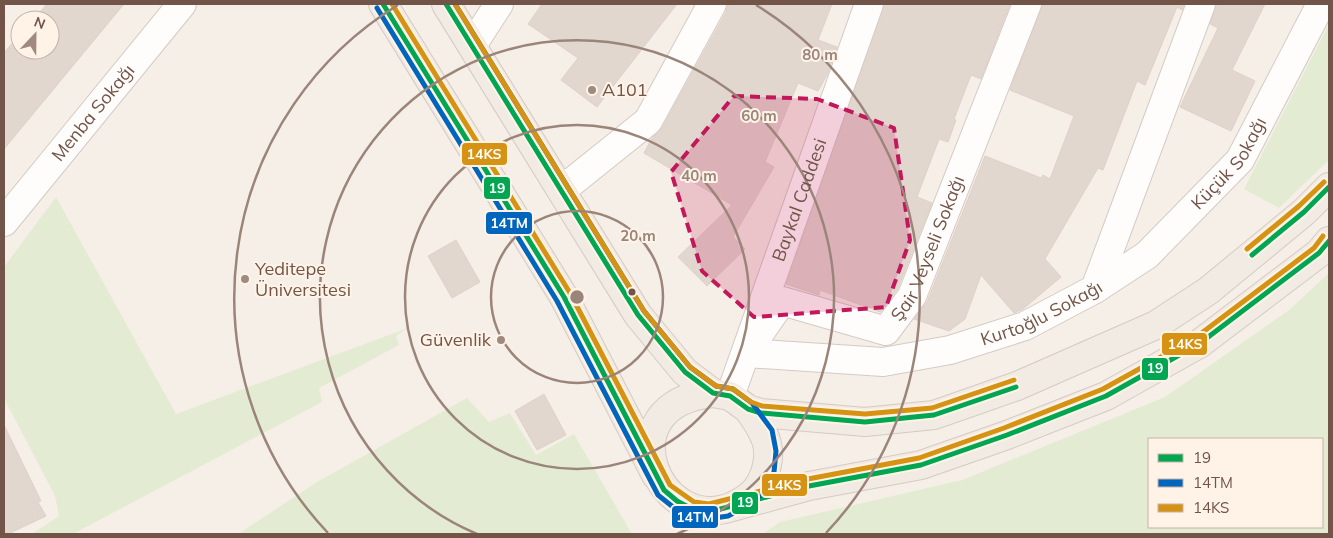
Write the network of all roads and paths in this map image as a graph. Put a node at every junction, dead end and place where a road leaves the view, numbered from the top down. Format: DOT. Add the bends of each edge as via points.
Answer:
graph roads {
  1 [pos="182,4"];
  2 [pos="361,4"];
  3 [pos="383,4"];
  4 [pos="446,4"];
  5 [pos="499,4"];
  6 [pos="712,4"];
  7 [pos="869,4"];
  8 [pos="1027,4"];
  9 [pos="1201,4"];
  10 [pos="1321,4"];
  11 [pos="401,35"];
  12 [pos="473,44"];
  13 [pos="1329,187"];
  14 [pos="562,190"];
  15 [pos="4,222"];
  16 [pos="1329,241"];
  17 [pos="1095,289"];
  18 [pos="746,353"];
  19 [pos="730,400"];
  20 [pos="656,475"];
  21 [pos="726,509"];
  1 -- 15 [label="street, Menba Sokağı"];
  2 -- 11 [label="main road"];
  3 -- 11 [label="main road"];
  4 -- 12 [label="main road"];
  5 -- 12 [label="street"];
  6 -- 14 [label="street" via="648,121"];
  7 -- 18 [label="street, Baykal Caddesi"];
  8 -- 18 [label="street, Şair Veyseli Sokağı" via="912,296 886,331 782,301"];
  9 -- 17 [label="street, Kurtoğlu Sokağı"];
  10 -- 17 [label="street, Küçük Sokağı" via="1240,160 1147,255"];
  11 -- 20 [label="main road" via="564,296"];
  12 -- 14 [label="main road"];
  13 -- 19 [label="main road" via="1304,212 1208,291 1156,325 1017,386 934,414 865,422 761,413"];
  14 -- 19 [label="main road" via="638,316 685,372"];
  16 -- 21 [label="main road" via="1319,253 1199,344 1106,396 921,465 809,486"];
  17 -- 18 [label="street, Kurtoğlu Sokağı" via="1025,326 950,350 883,362"];
  18 -- 19 [label="street, Baykal Caddesi"];
  19 -- 20 [label="main road" via="696,395 667,411 651,440 650,456"];
  19 -- 21 [label="main road" via="765,433 769,451 766,470 758,488 748,498"];
  20 -- 21 [label="main road" via="664,490 692,509 708,512"];
}
